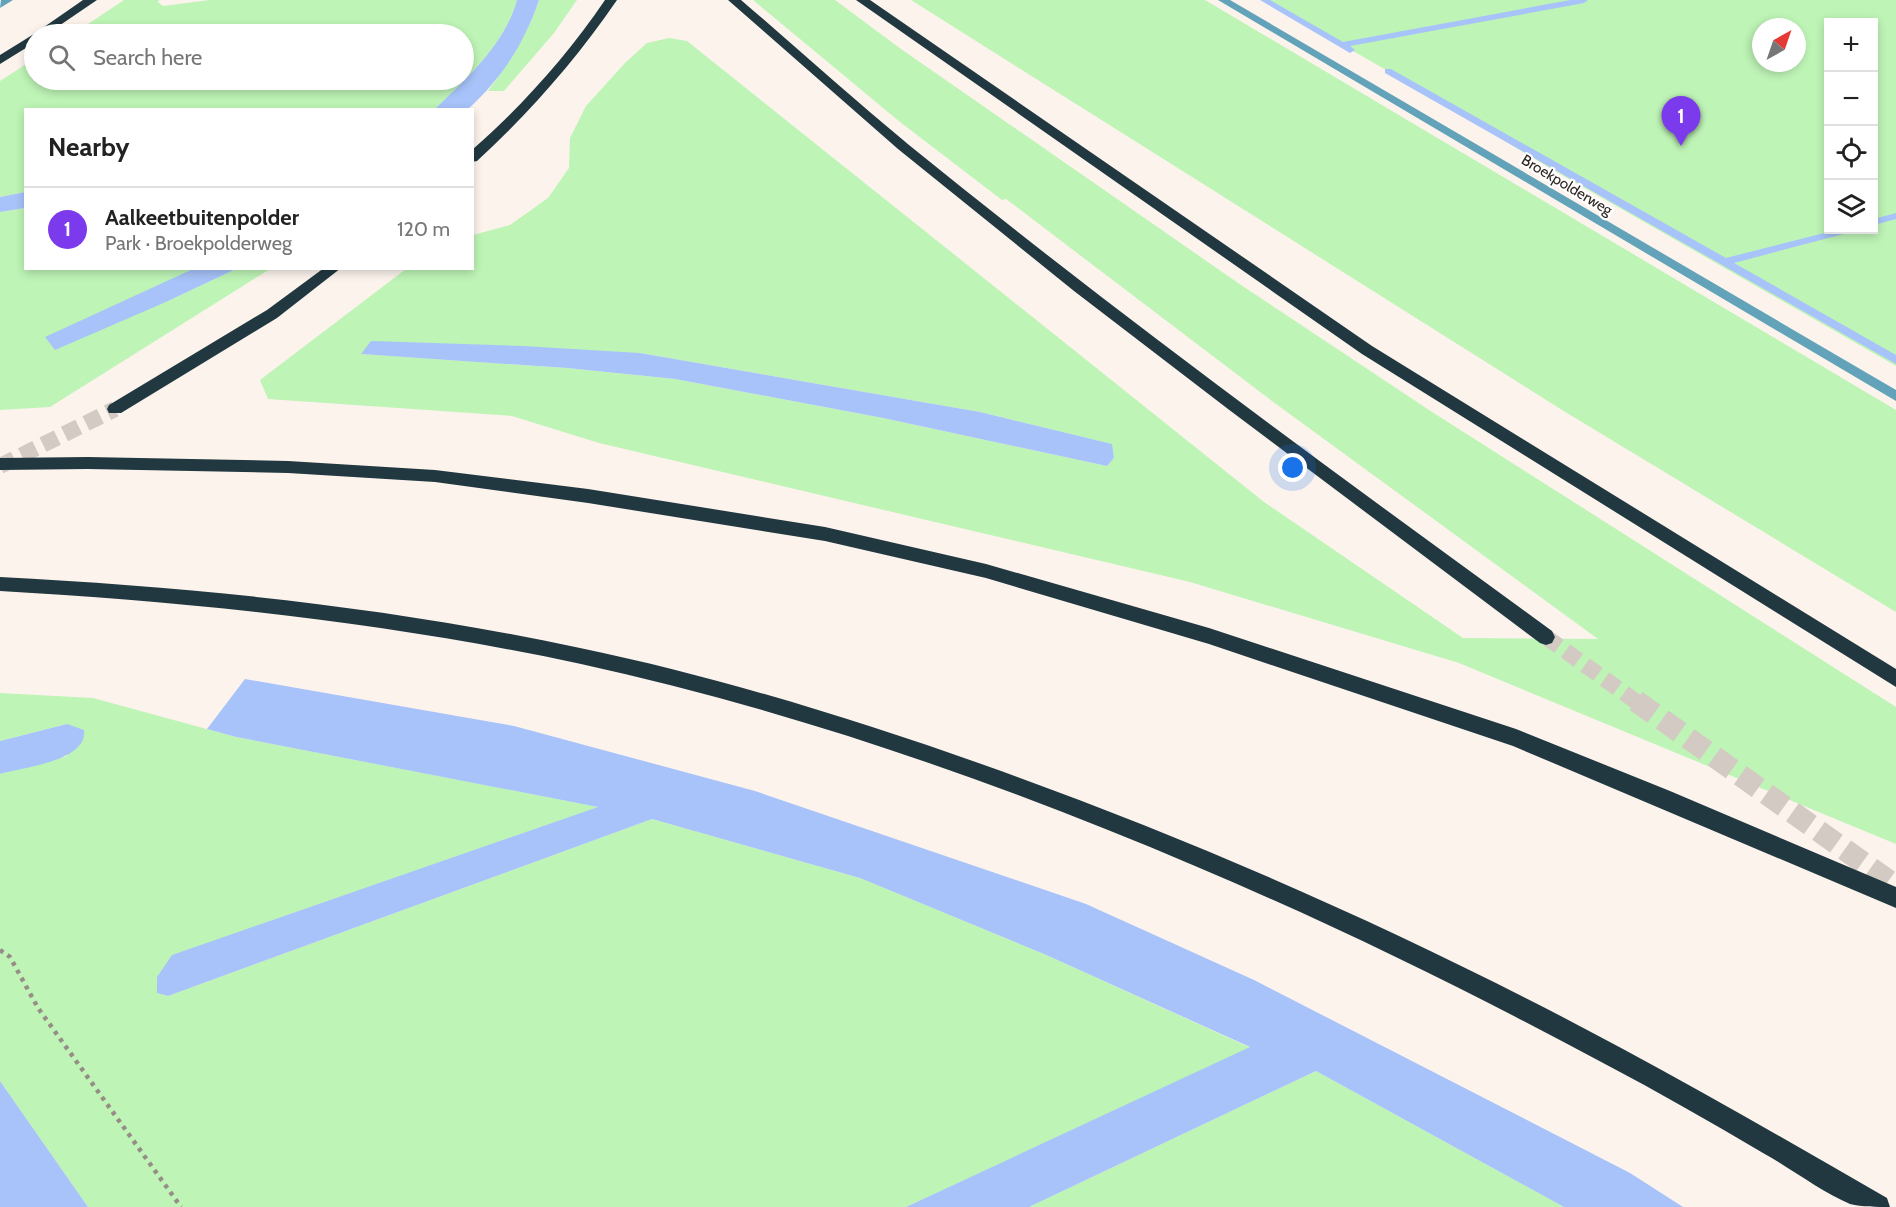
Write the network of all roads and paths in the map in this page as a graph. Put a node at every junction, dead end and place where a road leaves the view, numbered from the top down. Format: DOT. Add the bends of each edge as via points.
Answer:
graph roads {
  1 [pos="8,0"];
  2 [pos="91,0"];
  3 [pos="611,0"];
  4 [pos="734,0"];
  5 [pos="862,0"];
  6 [pos="1222,0"];
  7 [pos="0,5"];
  8 [pos="55,24"];
  9 [pos="24,44"];
  10 [pos="0,60"];
  11 [pos="474,156"];
  12 [pos="331,270"];
  13 [pos="1896,396"];
  14 [pos="115,409"];
  15 [pos="0,464"];
  16 [pos="0,584"];
  17 [pos="1546,637"];
  18 [pos="1896,679"];
  19 [pos="1896,898"];
  20 [pos="0,950"];
  21 [pos="181,1207"];
  22 [pos="1878,1207"];
  1 -- 7 [label="street"];
  2 -- 8 [label="highway"];
  3 -- 11 [label="highway" via="585,40 498,136"];
  4 -- 17 [label="highway" via="925,165 1052,266 1252,420"];
  5 -- 18 [label="highway" via="1367,350"];
  6 -- 13 [label="street, Broekpolderweg"];
  9 -- 10 [label="highway"];
  12 -- 14 [label="highway" via="272,314"];
  15 -- 19 [label="highway" via="288,467 435,476 825,534 975,568 1209,636 1515,738"];
  16 -- 22 [label="highway" via="199,596 444,630 694,684 885,739 1018,785 1171,845 1376,936 1690,1096"];
  20 -- 21 [label="path" via="10,957 38,1008"];
}
